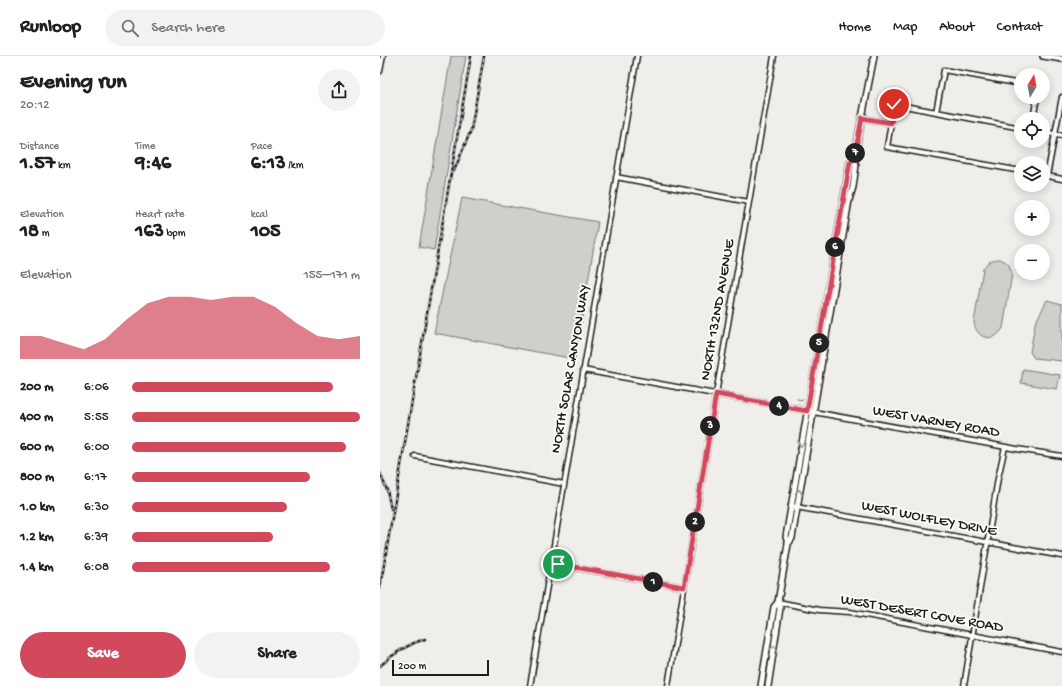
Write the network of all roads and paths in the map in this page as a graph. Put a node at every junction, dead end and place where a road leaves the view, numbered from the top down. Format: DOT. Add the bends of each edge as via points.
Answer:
graph roads {
  1 [pos="383,56"];
  2 [pos="637,56"];
  3 [pos="774,56"];
  4 [pos="874,56"];
  5 [pos="1043,56"];
  6 [pos="1062,60"];
  7 [pos="380,71"];
  8 [pos="1014,83"];
  9 [pos="1062,97"];
  10 [pos="936,112"];
  11 [pos="862,118"];
  12 [pos="891,123"];
  13 [pos="1014,127"];
  14 [pos="1050,133"];
  15 [pos="1055,134"];
  16 [pos="1062,135"];
  17 [pos="1050,156"];
  18 [pos="854,159"];
  19 [pos="856,165"];
  20 [pos="1014,170"];
  21 [pos="616,177"];
  22 [pos="1050,177"];
  23 [pos="1062,179"];
  24 [pos="846,181"];
  25 [pos="749,202"];
  26 [pos="583,370"];
  27 [pos="716,394"];
  28 [pos="810,412"];
  29 [pos="1005,447"];
  30 [pos="416,456"];
  31 [pos="1062,456"];
  32 [pos="564,484"];
  33 [pos="794,506"];
  34 [pos="987,543"];
  35 [pos="1062,556"];
  36 [pos="550,563"];
  37 [pos="684,587"];
  38 [pos="778,602"];
  39 [pos="972,635"];
  40 [pos="1062,652"];
  41 [pos="530,686"];
  42 [pos="668,686"];
  43 [pos="761,686"];
  44 [pos="768,686"];
  45 [pos="964,686"];
  1 -- 7 [label="street"];
  2 -- 21 [label="street, NORTH SOLAR CANYON WAY"];
  3 -- 25 [label="street, NORTH 132ND AVENUE"];
  4 -- 11 [label="main road"];
  5 -- 6 [label="main road"];
  8 -- 10 [label="street" via="944,70"];
  9 -- 15 [label="street"];
  10 -- 12 [label="street" via="894,104"];
  10 -- 13 [label="street"];
  11 -- 12 [label="street"];
  11 -- 18 [label="main road"];
  12 -- 20 [label="street" via="887,146"];
  14 -- 15 [label="street"];
  15 -- 16 [label="street"];
  15 -- 17 [label="street"];
  18 -- 19 [label="main road"];
  18 -- 24 [label="main road" via="850,162"];
  19 -- 24 [label="main road"];
  19 -- 28 [label="main road"];
  21 -- 25 [label="street"];
  21 -- 26 [label="street, NORTH SOLAR CANYON WAY"];
  22 -- 23 [label="street"];
  24 -- 28 [label="main road"];
  25 -- 27 [label="street, NORTH 132ND AVENUE"];
  26 -- 27 [label="street, WEST VARNEY ROAD"];
  26 -- 32 [label="street, NORTH SOLAR CANYON WAY"];
  27 -- 28 [label="street, WEST VARNEY ROAD"];
  27 -- 37 [label="street, NORTH 132ND AVENUE"];
  28 -- 29 [label="street, WEST VARNEY ROAD"];
  28 -- 33 [label="main road"];
  29 -- 31 [label="street, WEST VARNEY ROAD"];
  29 -- 34 [label="street"];
  30 -- 32 [label="street"];
  32 -- 36 [label="street, NORTH SOLAR CANYON WAY"];
  33 -- 34 [label="street, WEST WOLFLEY DRIVE"];
  33 -- 38 [label="main road" via="786,538 788,543"];
  34 -- 35 [label="street, WEST WOLFLEY DRIVE"];
  34 -- 39 [label="street"];
  36 -- 37 [label="street"];
  36 -- 41 [label="street, NORTH SOLAR CANYON WAY"];
  37 -- 42 [label="street, NORTH 132ND AVENUE"];
  38 -- 39 [label="street, WEST DESERT COVE ROAD" via="819,610 850,612"];
  38 -- 43 [label="main road" via="774,607"];
  44 -- 38 [label="main road, one-way" via="780,608"];
  39 -- 40 [label="street, WEST DESERT COVE ROAD"];
  39 -- 45 [label="street"];
}
